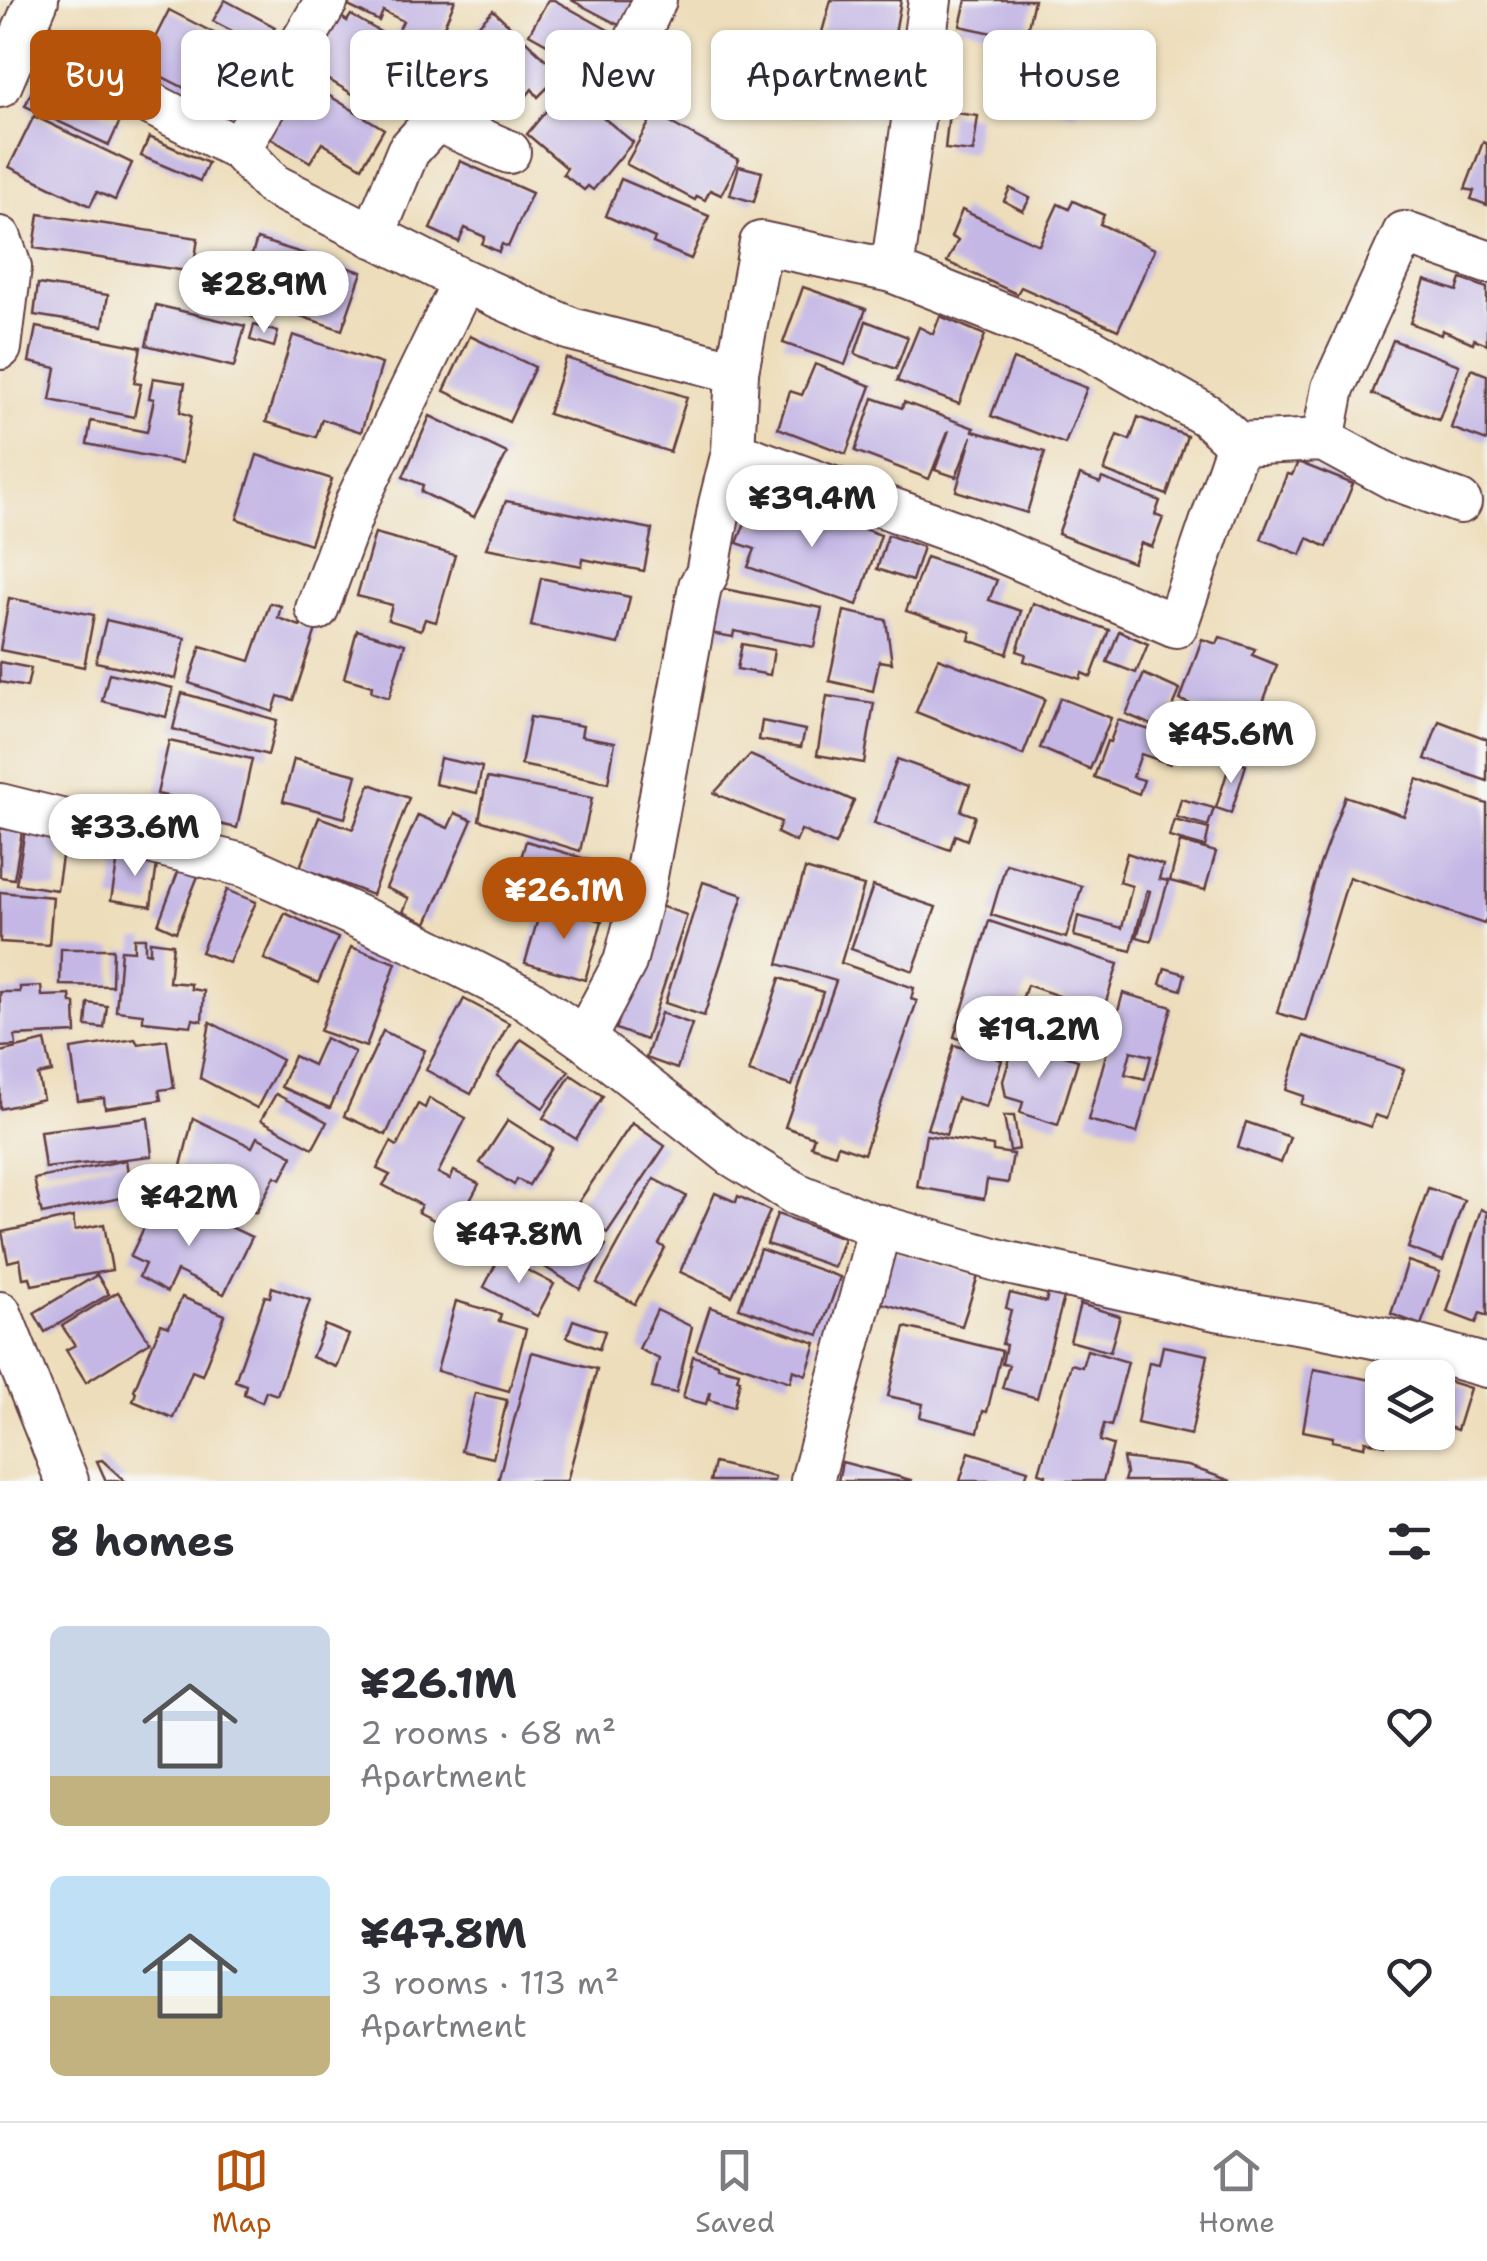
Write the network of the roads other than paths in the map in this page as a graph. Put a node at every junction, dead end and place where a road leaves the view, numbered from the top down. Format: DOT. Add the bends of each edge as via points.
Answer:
graph roads {
  1 [pos="327,0"];
  2 [pos="656,0"];
  3 [pos="930,0"];
  4 [pos="642,30"];
  5 [pos="14,49"];
  6 [pos="240,149"];
  7 [pos="509,152"];
  8 [pos="373,236"];
  9 [pos="3,257"];
  10 [pos="1487,262"];
  11 [pos="892,271"];
  12 [pos="464,281"];
  13 [pos="0,348"];
  14 [pos="738,372"];
  15 [pos="1322,440"];
  16 [pos="1238,444"];
  17 [pos="733,452"];
  18 [pos="1460,502"];
  19 [pos="317,609"];
  20 [pos="0,805"];
  21 [pos="584,1039"];
  22 [pos="880,1226"];
  23 [pos="0,1313"];
  24 [pos="1487,1366"];
  25 [pos="66,1481"];
  26 [pos="812,1481"];
  1 -- 6 [label="street"];
  2 -- 4 [label="street"];
  3 -- 11 [label="street"];
  5 -- 6 [label="street"];
  6 -- 8 [label="street" via="273,186"];
  7 -- 8 [label="street" via="436,120 408,152"];
  8 -- 12 [label="street"];
  9 -- 13 [label="street"];
  10 -- 15 [label="street" via="1404,233 1333,388"];
  11 -- 14 [label="street" via="762,242"];
  11 -- 16 [label="street" via="1090,350 1206,415"];
  12 -- 14 [label="street" via="572,329"];
  12 -- 19 [label="street" via="358,501"];
  14 -- 17 [label="street"];
  15 -- 16 [label="street"];
  15 -- 18 [label="street" via="1395,479"];
  16 -- 17 [label="street" via="1176,626 966,536"];
  17 -- 21 [label="street" via="700,586 643,892 625,962"];
  20 -- 21 [label="street" via="246,866 527,999"];
  21 -- 22 [label="street" via="730,1154 796,1194"];
  22 -- 24 [label="street" via="1008,1262"];
  22 -- 26 [label="street"];
  23 -- 25 [label="street"];
}
